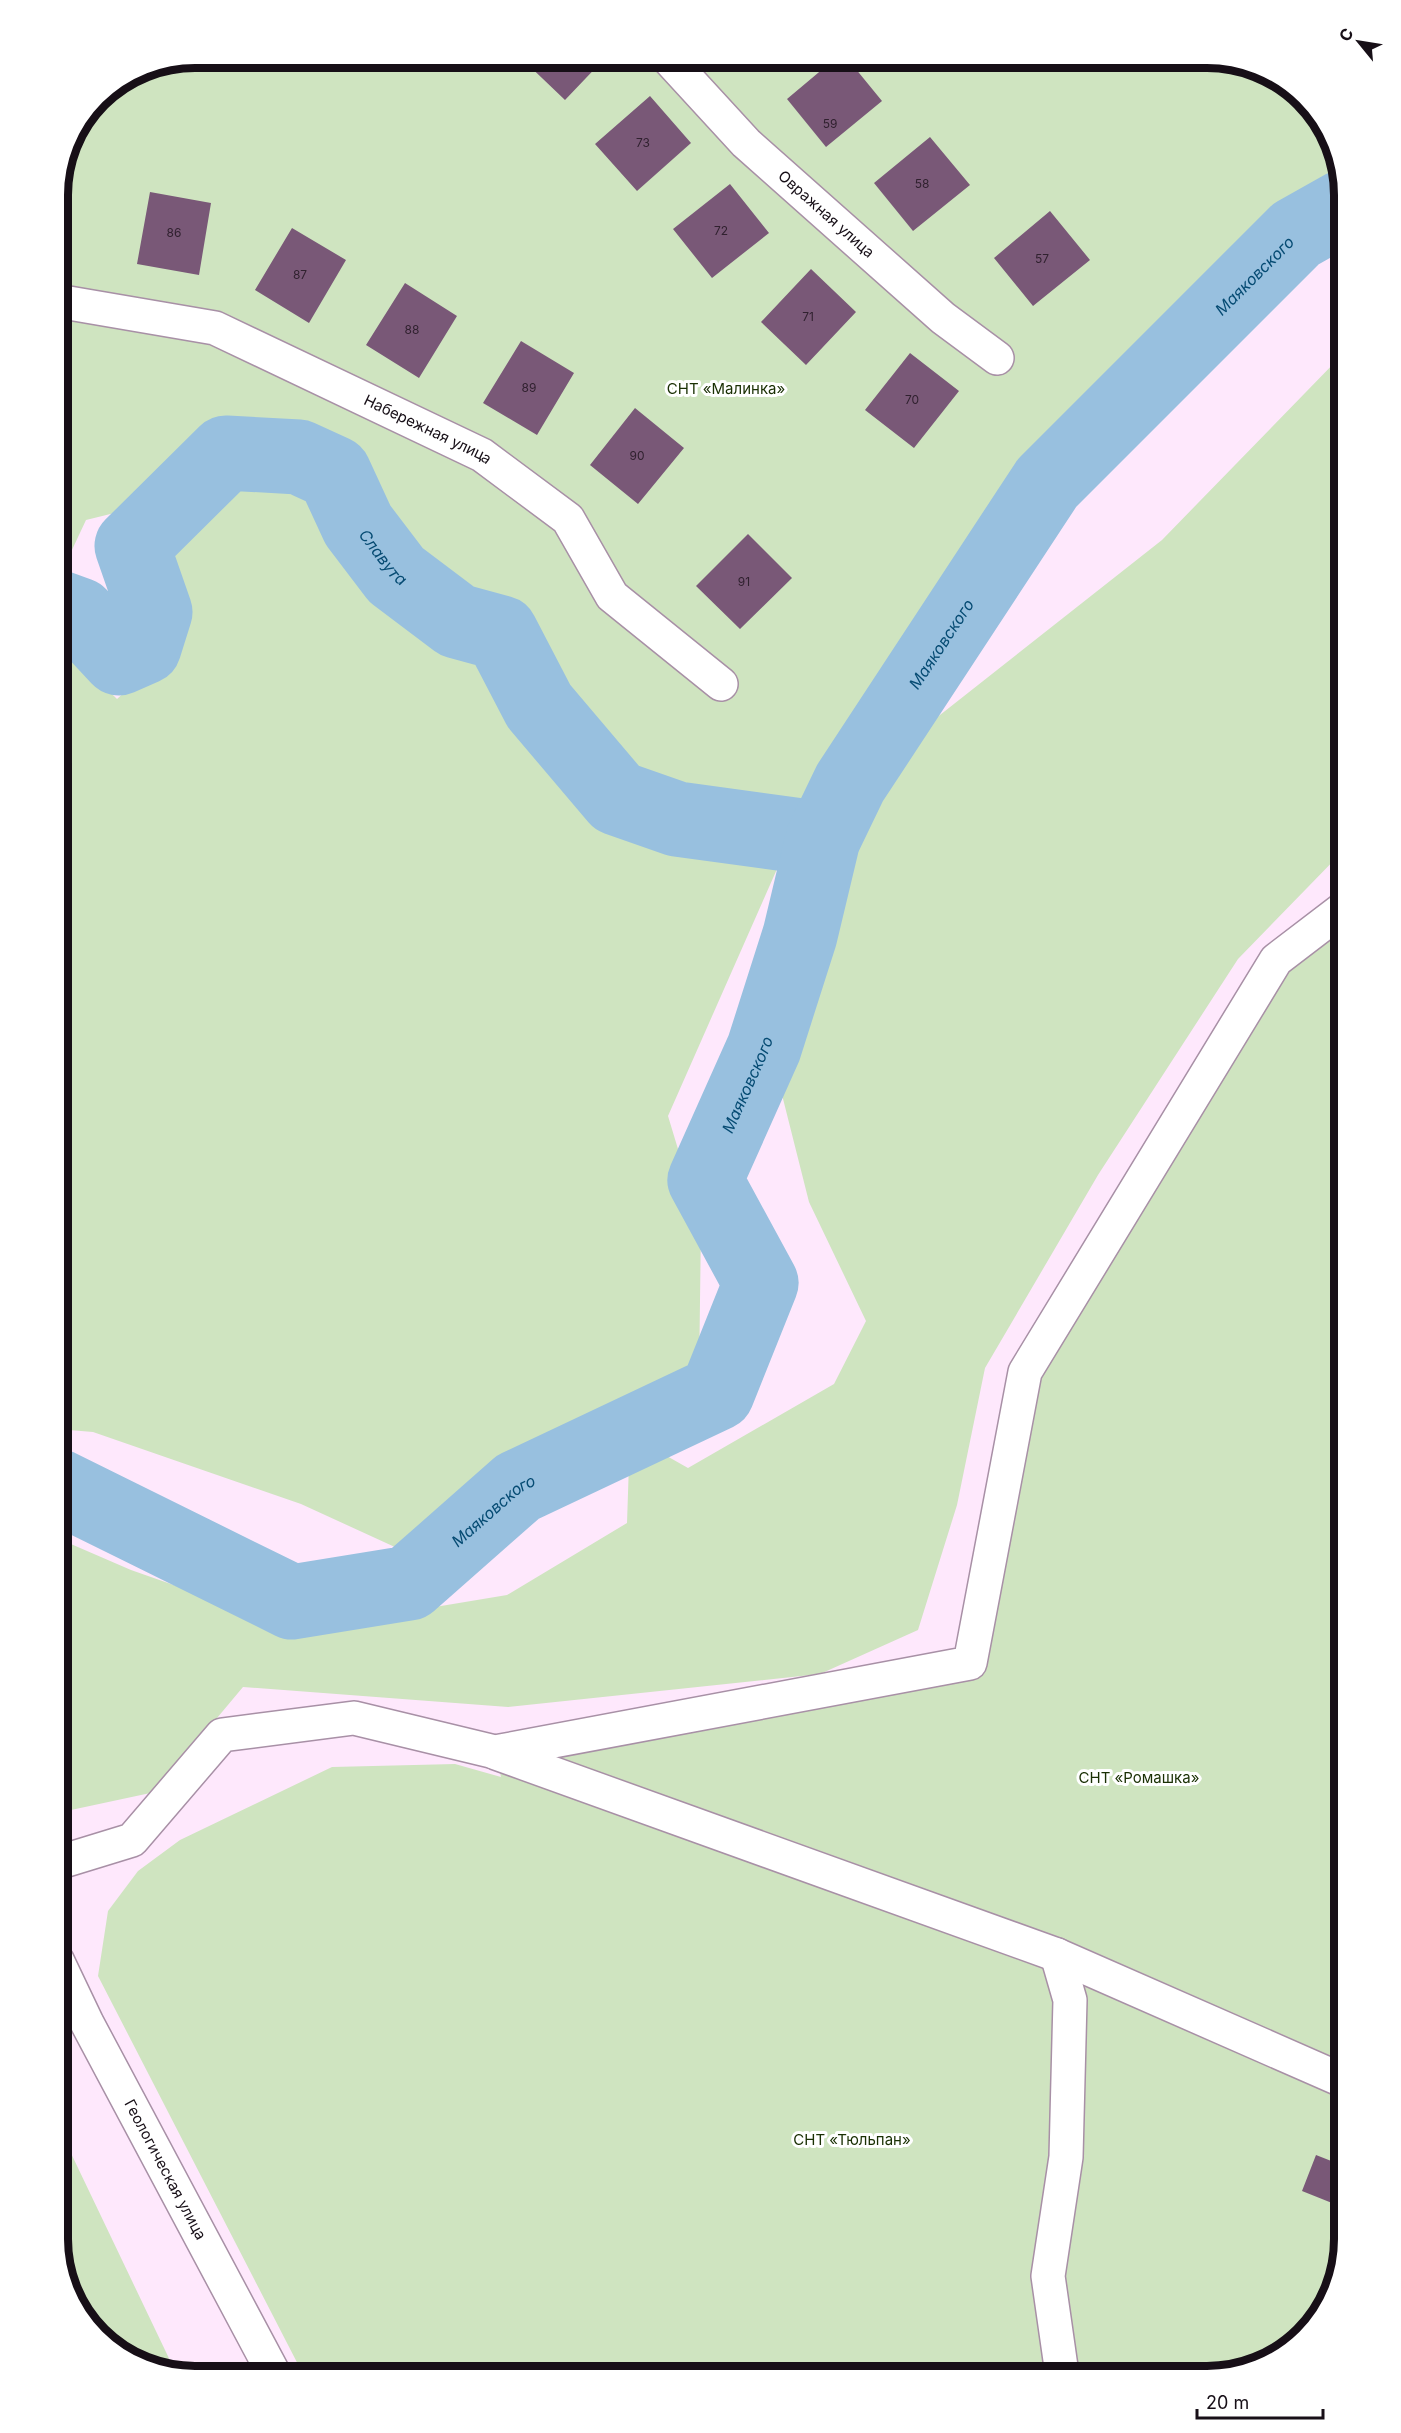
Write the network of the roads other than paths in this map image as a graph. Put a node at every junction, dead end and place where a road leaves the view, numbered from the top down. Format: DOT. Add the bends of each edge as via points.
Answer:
graph roads {
  1 [pos="677,68"];
  2 [pos="68,303"];
  3 [pos="997,358"];
  4 [pos="721,684"];
  5 [pos="1334,916"];
  6 [pos="495,1752"];
  7 [pos="68,1859"];
  8 [pos="1057,1954"];
  9 [pos="68,1983"];
  10 [pos="1334,2077"];
  11 [pos="269,2365"];
  12 [pos="1061,2366"];
  1 -- 3 [label="street, Овражная улица" via="746,143 943,318"];
  2 -- 4 [label="street, Набережная улица" via="215,328 482,455 568,519 612,596"];
  5 -- 6 [label="street" via="1276,960 1026,1372 970,1662"];
  6 -- 7 [label="street" via="354,1718 222,1735 132,1839"];
  6 -- 8 [label="street"];
  8 -- 10 [label="street"];
  8 -- 12 [label="street" via="1070,2000 1066,2157 1048,2276"];
  9 -- 11 [label="street, Геологическая улица"];
}
